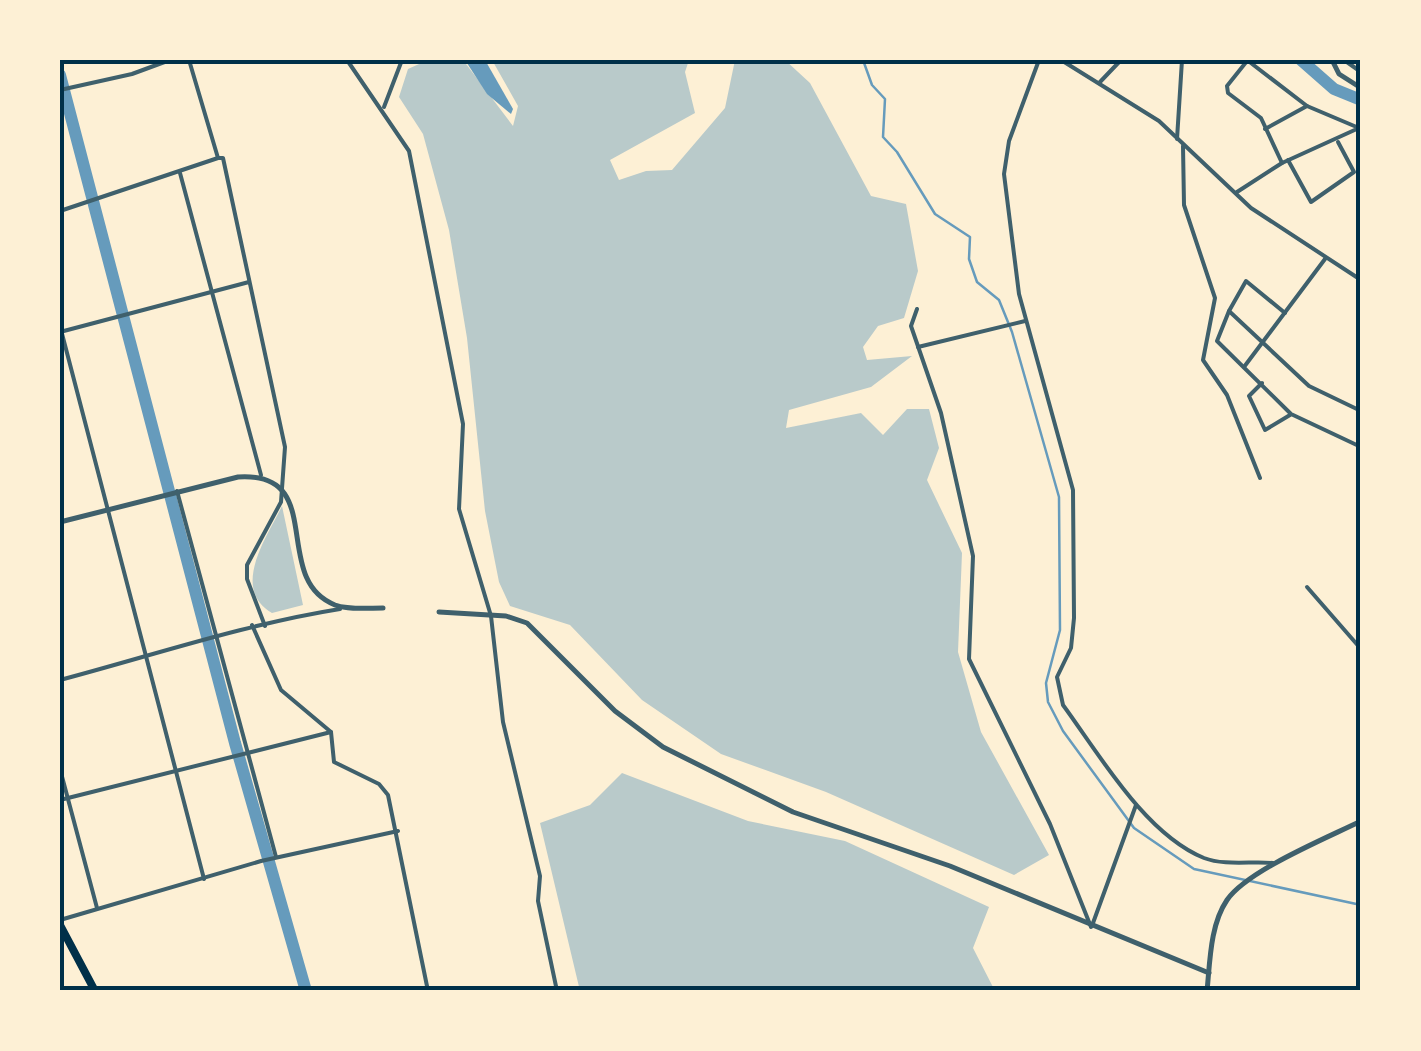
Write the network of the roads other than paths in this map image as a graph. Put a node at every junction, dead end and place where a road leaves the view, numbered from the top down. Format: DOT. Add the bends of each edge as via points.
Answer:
graph roads {
  1 [pos="170,60"];
  2 [pos="189,60"];
  3 [pos="348,60"];
  4 [pos="402,60"];
  5 [pos="1039,60"];
  6 [pos="1061,60"];
  7 [pos="1121,60"];
  8 [pos="1182,60"];
  9 [pos="1247,60"];
  10 [pos="1332,60"];
  11 [pos="1344,60"];
  12 [pos="1360,70"];
  13 [pos="1100,82"];
  14 [pos="1361,88"];
  15 [pos="60,90"];
  16 [pos="1308,106"];
  17 [pos="383,109"];
  18 [pos="1265,128"];
  19 [pos="1177,139"];
  20 [pos="1338,141"];
  21 [pos="1184,146"];
  22 [pos="218,158"];
  23 [pos="1285,162"];
  24 [pos="180,173"];
  25 [pos="1237,192"];
  26 [pos="60,211"];
  27 [pos="1325,258"];
  28 [pos="1361,280"];
  29 [pos="248,282"];
  30 [pos="211,291"];
  31 [pos="917,310"];
  32 [pos="1229,311"];
  33 [pos="1285,313"];
  34 [pos="1026,320"];
  35 [pos="60,330"];
  36 [pos="1265,342"];
  37 [pos="918,346"];
  38 [pos="1244,366"];
  39 [pos="1262,383"];
  40 [pos="1361,412"];
  41 [pos="1291,414"];
  42 [pos="1361,447"];
  43 [pos="260,476"];
  44 [pos="1260,478"];
  45 [pos="283,490"];
  46 [pos="177,491"];
  47 [pos="108,510"];
  48 [pos="60,522"];
  49 [pos="1307,587"];
  50 [pos="352,607"];
  51 [pos="382,608"];
  52 [pos="439,612"];
  53 [pos="491,616"];
  54 [pos="252,625"];
  55 [pos="265,626"];
  56 [pos="217,640"];
  57 [pos="1361,649"];
  58 [pos="146,657"];
  59 [pos="60,680"];
  60 [pos="331,732"];
  61 [pos="248,751"];
  62 [pos="60,769"];
  63 [pos="176,770"];
  64 [pos="67,798"];
  65 [pos="60,800"];
  66 [pos="1136,806"];
  67 [pos="1361,821"];
  68 [pos="398,831"];
  69 [pos="276,857"];
  70 [pos="1273,863"];
  71 [pos="204,879"];
  72 [pos="98,908"];
  73 [pos="60,923"];
  74 [pos="1091,927"];
  75 [pos="1208,973"];
  76 [pos="60,981"];
  77 [pos="63,991"];
  78 [pos="95,991"];
  79 [pos="428,991"];
  80 [pos="557,991"];
  81 [pos="1207,991"];
  1 -- 15 [label="street"];
  2 -- 22 [label="street"];
  3 -- 17 [label="street"];
  4 -- 17 [label="street"];
  5 -- 34 [label="street" via="1004,174"];
  6 -- 13 [label="street"];
  7 -- 13 [label="street"];
  8 -- 19 [label="street"];
  9 -- 16 [label="street"];
  9 -- 18 [label="street" via="1228,93"];
  10 -- 14 [label="street" via="1338,74"];
  11 -- 12 [label="street"];
  13 -- 19 [label="street"];
  16 -- 18 [label="street"];
  16 -- 20 [label="street" via="1359,128"];
  17 -- 53 [label="street" via="408,151 463,424 459,508"];
  18 -- 23 [label="street"];
  19 -- 21 [label="street"];
  20 -- 23 [label="street"];
  20 -- 23 [label="street" via="1354,172 1310,202"];
  21 -- 25 [label="street"];
  21 -- 44 [label="street" via="1184,206 1215,298 1203,360 1227,395"];
  22 -- 24 [label="street"];
  22 -- 29 [label="street"];
  23 -- 25 [label="street"];
  24 -- 26 [label="street"];
  24 -- 30 [label="street"];
  25 -- 27 [label="street"];
  27 -- 28 [label="street"];
  27 -- 33 [label="street"];
  29 -- 30 [label="street"];
  29 -- 45 [label="street" via="285,446"];
  30 -- 35 [label="street"];
  30 -- 43 [label="street"];
  31 -- 37 [label="street" via="911,326"];
  32 -- 33 [label="street" via="1246,281"];
  32 -- 36 [label="street"];
  32 -- 38 [label="street" via="1217,341"];
  33 -- 36 [label="street"];
  34 -- 37 [label="street"];
  34 -- 66 [label="street" via="1073,490 1074,618 1071,648 1057,677 1060,692"];
  35 -- 47 [label="street"];
  36 -- 38 [label="street"];
  36 -- 40 [label="street" via="1310,386"];
  37 -- 74 [label="street" via="971,544 969,658 1050,824"];
  38 -- 39 [label="street"];
  39 -- 41 [label="street"];
  39 -- 41 [label="street" via="1249,396 1264,430"];
  41 -- 42 [label="street"];
  43 -- 45 [label="street"];
  43 -- 46 [label="street"];
  45 -- 50 [label="street" via="305,578 337,606"];
  45 -- 55 [label="street" via="247,565"];
  46 -- 47 [label="street"];
  46 -- 56 [label="street"];
  47 -- 48 [label="street"];
  47 -- 58 [label="street"];
  49 -- 57 [label="street"];
  50 -- 51 [label="street"];
  50 -- 55 [label="street"];
  52 -- 53 [label="street"];
  53 -- 74 [label="street" via="527,624 615,711 662,747 794,812 950,866"];
  53 -- 80 [label="street" via="503,722 540,876 538,901"];
  54 -- 55 [label="street"];
  54 -- 56 [label="street"];
  54 -- 60 [label="street" via="281,690"];
  56 -- 58 [label="street"];
  56 -- 61 [label="street"];
  58 -- 59 [label="street"];
  58 -- 63 [label="street"];
  60 -- 61 [label="street"];
  60 -- 68 [label="street" via="334,762 379,784"];
  61 -- 63 [label="street"];
  61 -- 69 [label="street"];
  62 -- 64 [label="street"];
  63 -- 64 [label="street"];
  63 -- 71 [label="street"];
  64 -- 65 [label="street"];
  64 -- 72 [label="street"];
  66 -- 70 [label="street" via="1204,858"];
  66 -- 74 [label="street"];
  67 -- 70 [label="street"];
  68 -- 69 [label="street"];
  68 -- 79 [label="street"];
  69 -- 71 [label="street"];
  70 -- 75 [label="street" via="1228,897"];
  71 -- 72 [label="street"];
  72 -- 73 [label="street"];
  73 -- 78 [label="highway"];
  74 -- 75 [label="street"];
  75 -- 81 [label="street"];
  76 -- 77 [label="street"];
}
